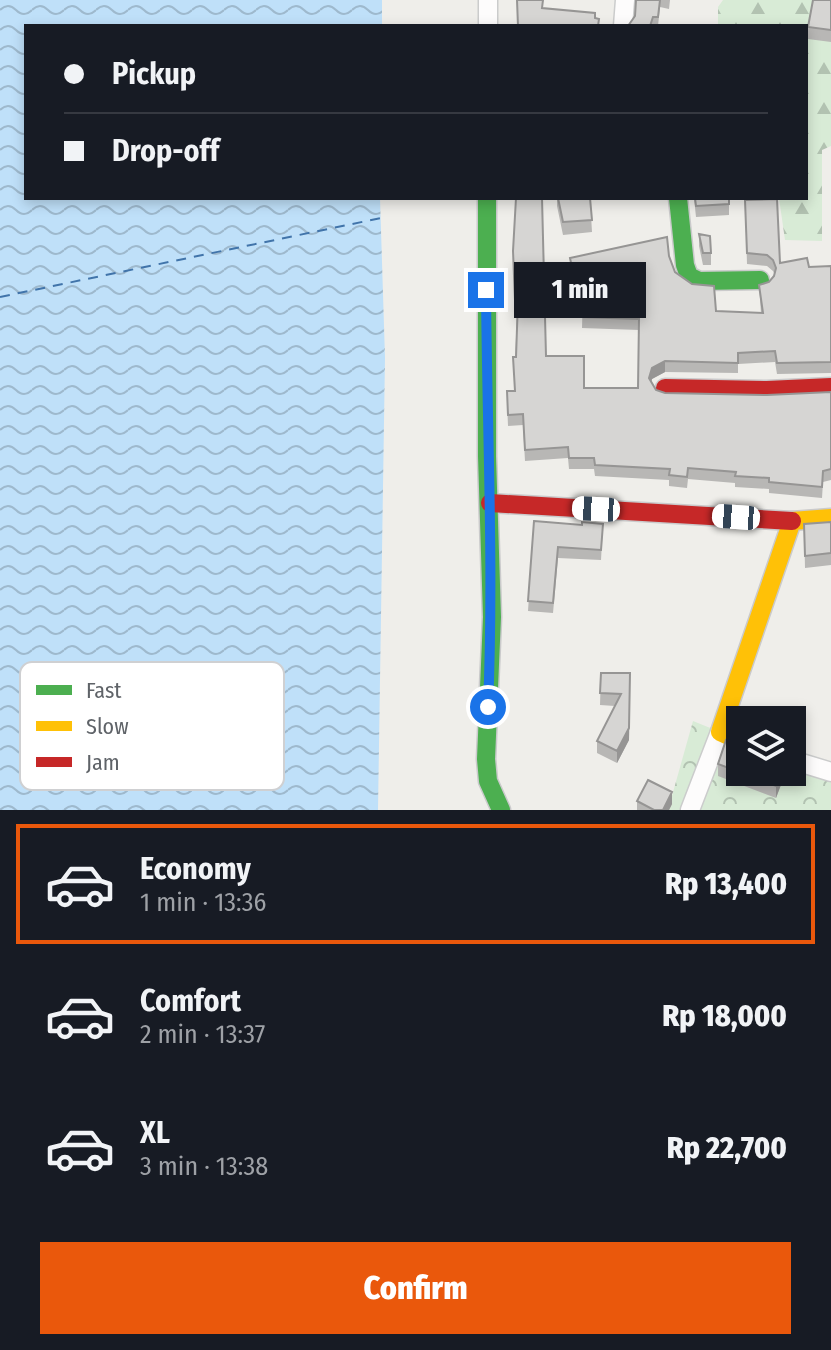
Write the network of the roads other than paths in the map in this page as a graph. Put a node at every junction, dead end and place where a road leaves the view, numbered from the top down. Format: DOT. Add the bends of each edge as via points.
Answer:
graph roads {
  1 [pos="488,0"];
  2 [pos="625,0"];
  3 [pos="488,24"];
  4 [pos="623,24"];
  5 [pos="487,200"];
  6 [pos="678,200"];
  7 [pos="760,280"];
  8 [pos="831,387"];
  9 [pos="665,388"];
  10 [pos="490,503"];
  11 [pos="831,518"];
  12 [pos="792,521"];
  13 [pos="720,732"];
  14 [pos="726,735"];
  15 [pos="806,764"];
  16 [pos="831,772"];
  17 [pos="501,810"];
  18 [pos="690,810"];
  1 -- 3 [label="street"];
  2 -- 4 [label="street"];
  5 -- 10 [label="street"];
  6 -- 7 [label="street" via="689,276 699,281"];
  8 -- 9 [label="street"];
  10 -- 12 [label="street"];
  10 -- 17 [label="street" via="486,759 488,781"];
  11 -- 12 [label="street"];
  12 -- 13 [label="street"];
  13 -- 14 [label="street"];
  13 -- 18 [label="street"];
  15 -- 16 [label="street"];
}
